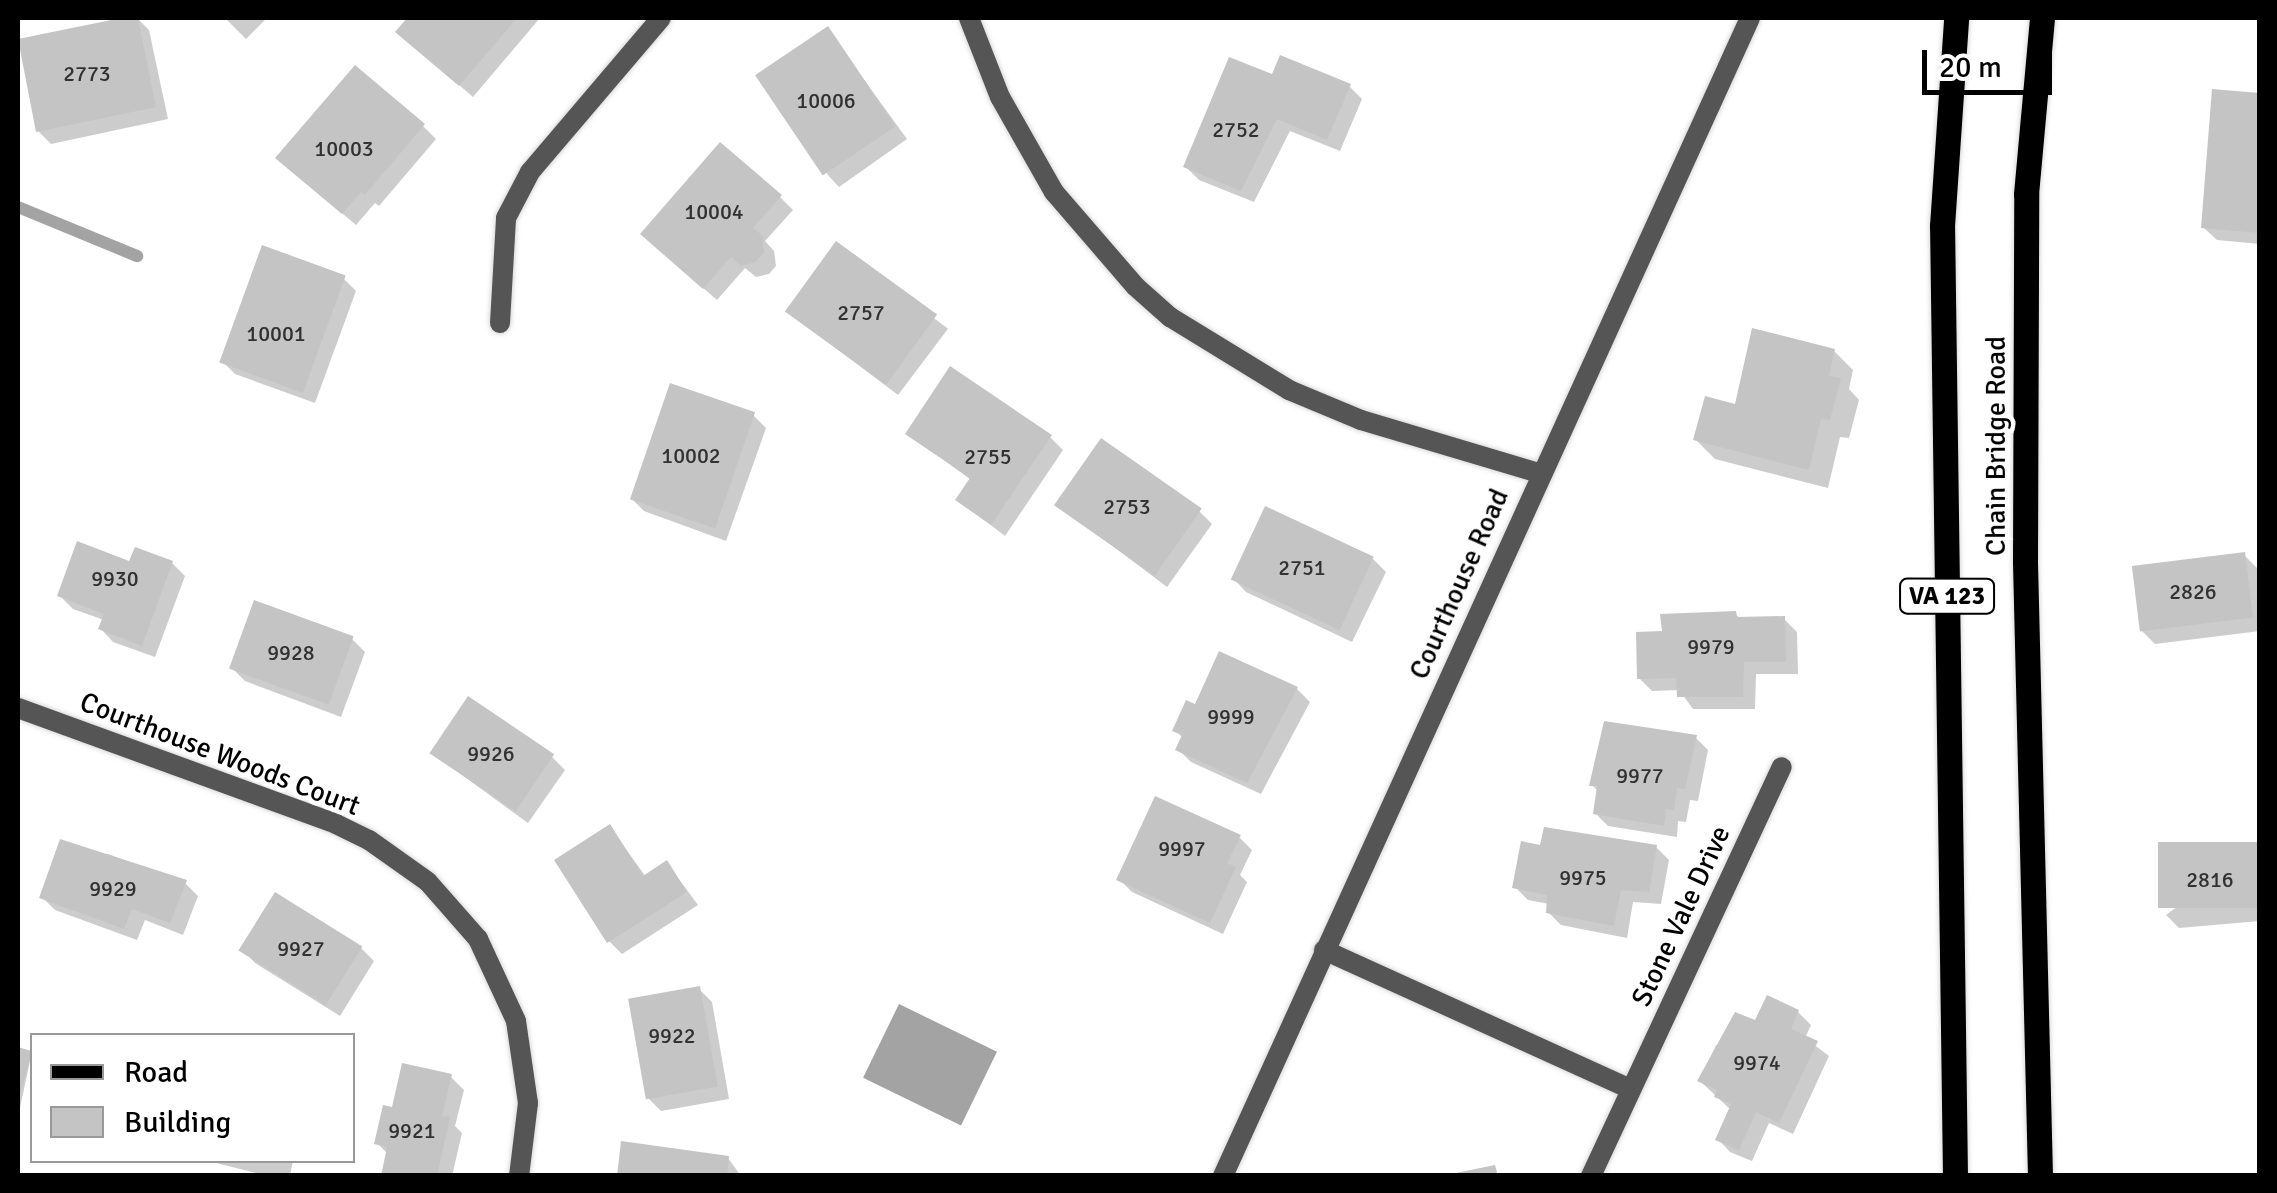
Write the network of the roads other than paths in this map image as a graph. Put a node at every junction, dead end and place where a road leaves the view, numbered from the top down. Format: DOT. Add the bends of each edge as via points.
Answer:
graph roads {
  1 [pos="661,18"];
  2 [pos="970,18"];
  3 [pos="1750,18"];
  4 [pos="1956,18"];
  5 [pos="2042,18"];
  6 [pos="500,323"];
  7 [pos="1540,473"];
  8 [pos="18,708"];
  9 [pos="1782,767"];
  10 [pos="1324,950"];
  11 [pos="1630,1089"];
  12 [pos="519,1176"];
  13 [pos="1223,1176"];
  14 [pos="1591,1176"];
  15 [pos="1955,1176"];
  16 [pos="2040,1176"];
  1 -- 6 [label="street" via="530,172 501,235"];
  2 -- 7 [label="street" via="1000,97 1054,192 1135,286 1170,316 1288,390 1360,420"];
  3 -- 7 [label="street, Courthouse Road"];
  4 -- 15 [label="main road, Chain Bridge Road / VA 123" via="1942,226"];
  5 -- 16 [label="main road, Chain Bridge Road / VA 123" via="2026,194 2025,561"];
  7 -- 10 [label="street, Courthouse Road"];
  8 -- 12 [label="street, Courthouse Woods Court" via="336,824 428,882 478,938 516,1020 528,1103"];
  9 -- 11 [label="street, Stone Vale Drive"];
  10 -- 11 [label="street"];
  10 -- 13 [label="street, Courthouse Road"];
  11 -- 14 [label="street, Stone Vale Drive"];
}
